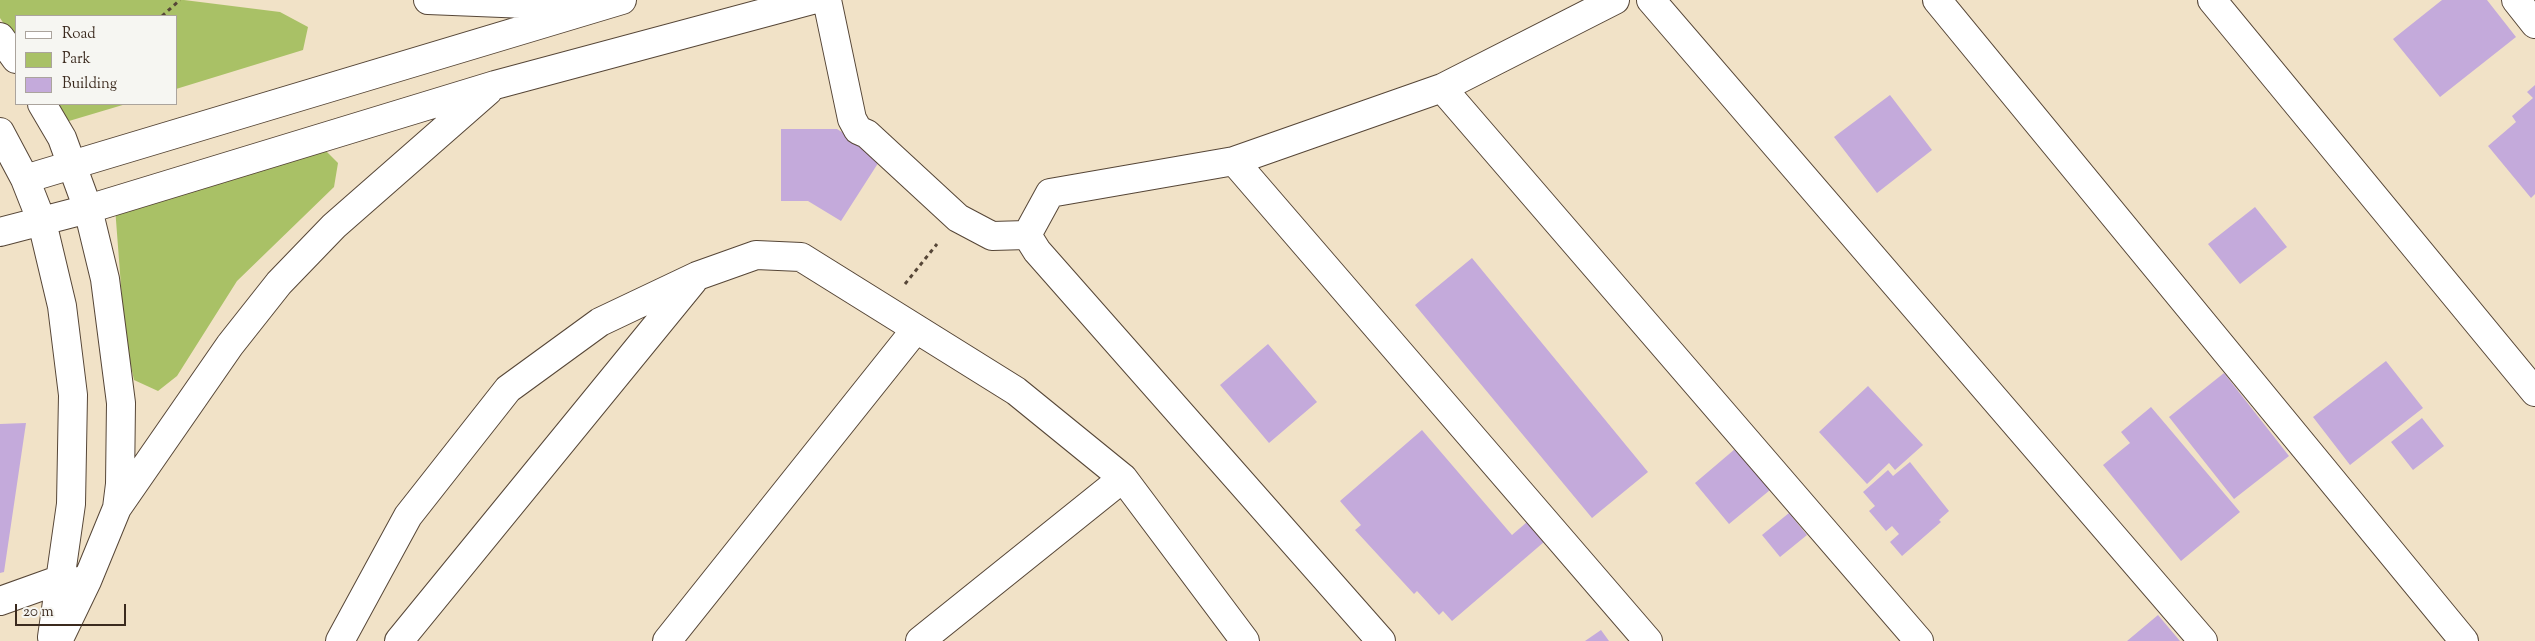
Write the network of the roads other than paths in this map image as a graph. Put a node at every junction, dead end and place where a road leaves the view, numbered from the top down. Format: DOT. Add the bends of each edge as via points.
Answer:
graph roads {
  1 [pos="428,0"];
  2 [pos="812,0"];
  3 [pos="827,0"];
  4 [pos="1615,0"];
  5 [pos="1651,0"];
  6 [pos="1937,0"];
  7 [pos="2212,0"];
  8 [pos="2516,0"];
  9 [pos="610,4"];
  10 [pos="2535,24"];
  11 [pos="0,37"];
  12 [pos="15,58"];
  13 [pos="496,85"];
  14 [pos="1442,88"];
  15 [pos="43,105"];
  16 [pos="0,132"];
  17 [pos="1234,161"];
  18 [pos="73,164"];
  19 [pos="25,179"];
  20 [pos="88,208"];
  21 [pos="42,222"];
  22 [pos="0,232"];
  23 [pos="1027,235"];
  24 [pos="697,276"];
  25 [pos="916,329"];
  26 [pos="2535,392"];
  27 [pos="1123,478"];
  28 [pos="117,508"];
  29 [pos="59,580"];
  30 [pos="87,581"];
  31 [pos="0,601"];
  32 [pos="52,641"];
  33 [pos="58,641"];
  34 [pos="340,641"];
  35 [pos="399,641"];
  36 [pos="667,641"];
  37 [pos="920,641"];
  38 [pos="1245,641"];
  39 [pos="1381,641"];
  40 [pos="1648,641"];
  41 [pos="1919,641"];
  42 [pos="2203,641"];
  43 [pos="2464,641"];
  1 -- 9 [label="street"];
  2 -- 13 [label="street"];
  3 -- 23 [label="street" via="852,118 858,130 867,134 958,218 992,236"];
  4 -- 14 [label="street"];
  5 -- 42 [label="street"];
  6 -- 43 [label="street"];
  7 -- 26 [label="street"];
  8 -- 10 [label="street"];
  9 -- 18 [label="street"];
  11 -- 12 [label="street"];
  13 -- 20 [label="street"];
  13 -- 28 [label="street" via="334,226 279,283 230,345"];
  14 -- 17 [label="street"];
  14 -- 41 [label="street"];
  15 -- 18 [label="street"];
  16 -- 19 [label="street"];
  17 -- 23 [label="street" via="1050,193"];
  17 -- 40 [label="street"];
  18 -- 19 [label="street"];
  18 -- 20 [label="street"];
  19 -- 21 [label="street"];
  20 -- 21 [label="street"];
  20 -- 28 [label="street" via="105,279 121,403"];
  21 -- 22 [label="street"];
  21 -- 29 [label="street" via="62,306 72,395 71,504"];
  23 -- 39 [label="street" via="1037,251"];
  24 -- 25 [label="street" via="756,255 802,257"];
  24 -- 34 [label="street" via="600,322 508,389 408,516"];
  24 -- 35 [label="street"];
  25 -- 27 [label="street" via="1016,391"];
  25 -- 36 [label="street"];
  27 -- 37 [label="street"];
  27 -- 38 [label="street"];
  28 -- 30 [label="street"];
  29 -- 30 [label="street"];
  29 -- 31 [label="street"];
  29 -- 32 [label="street"];
  30 -- 33 [label="street"];
}
